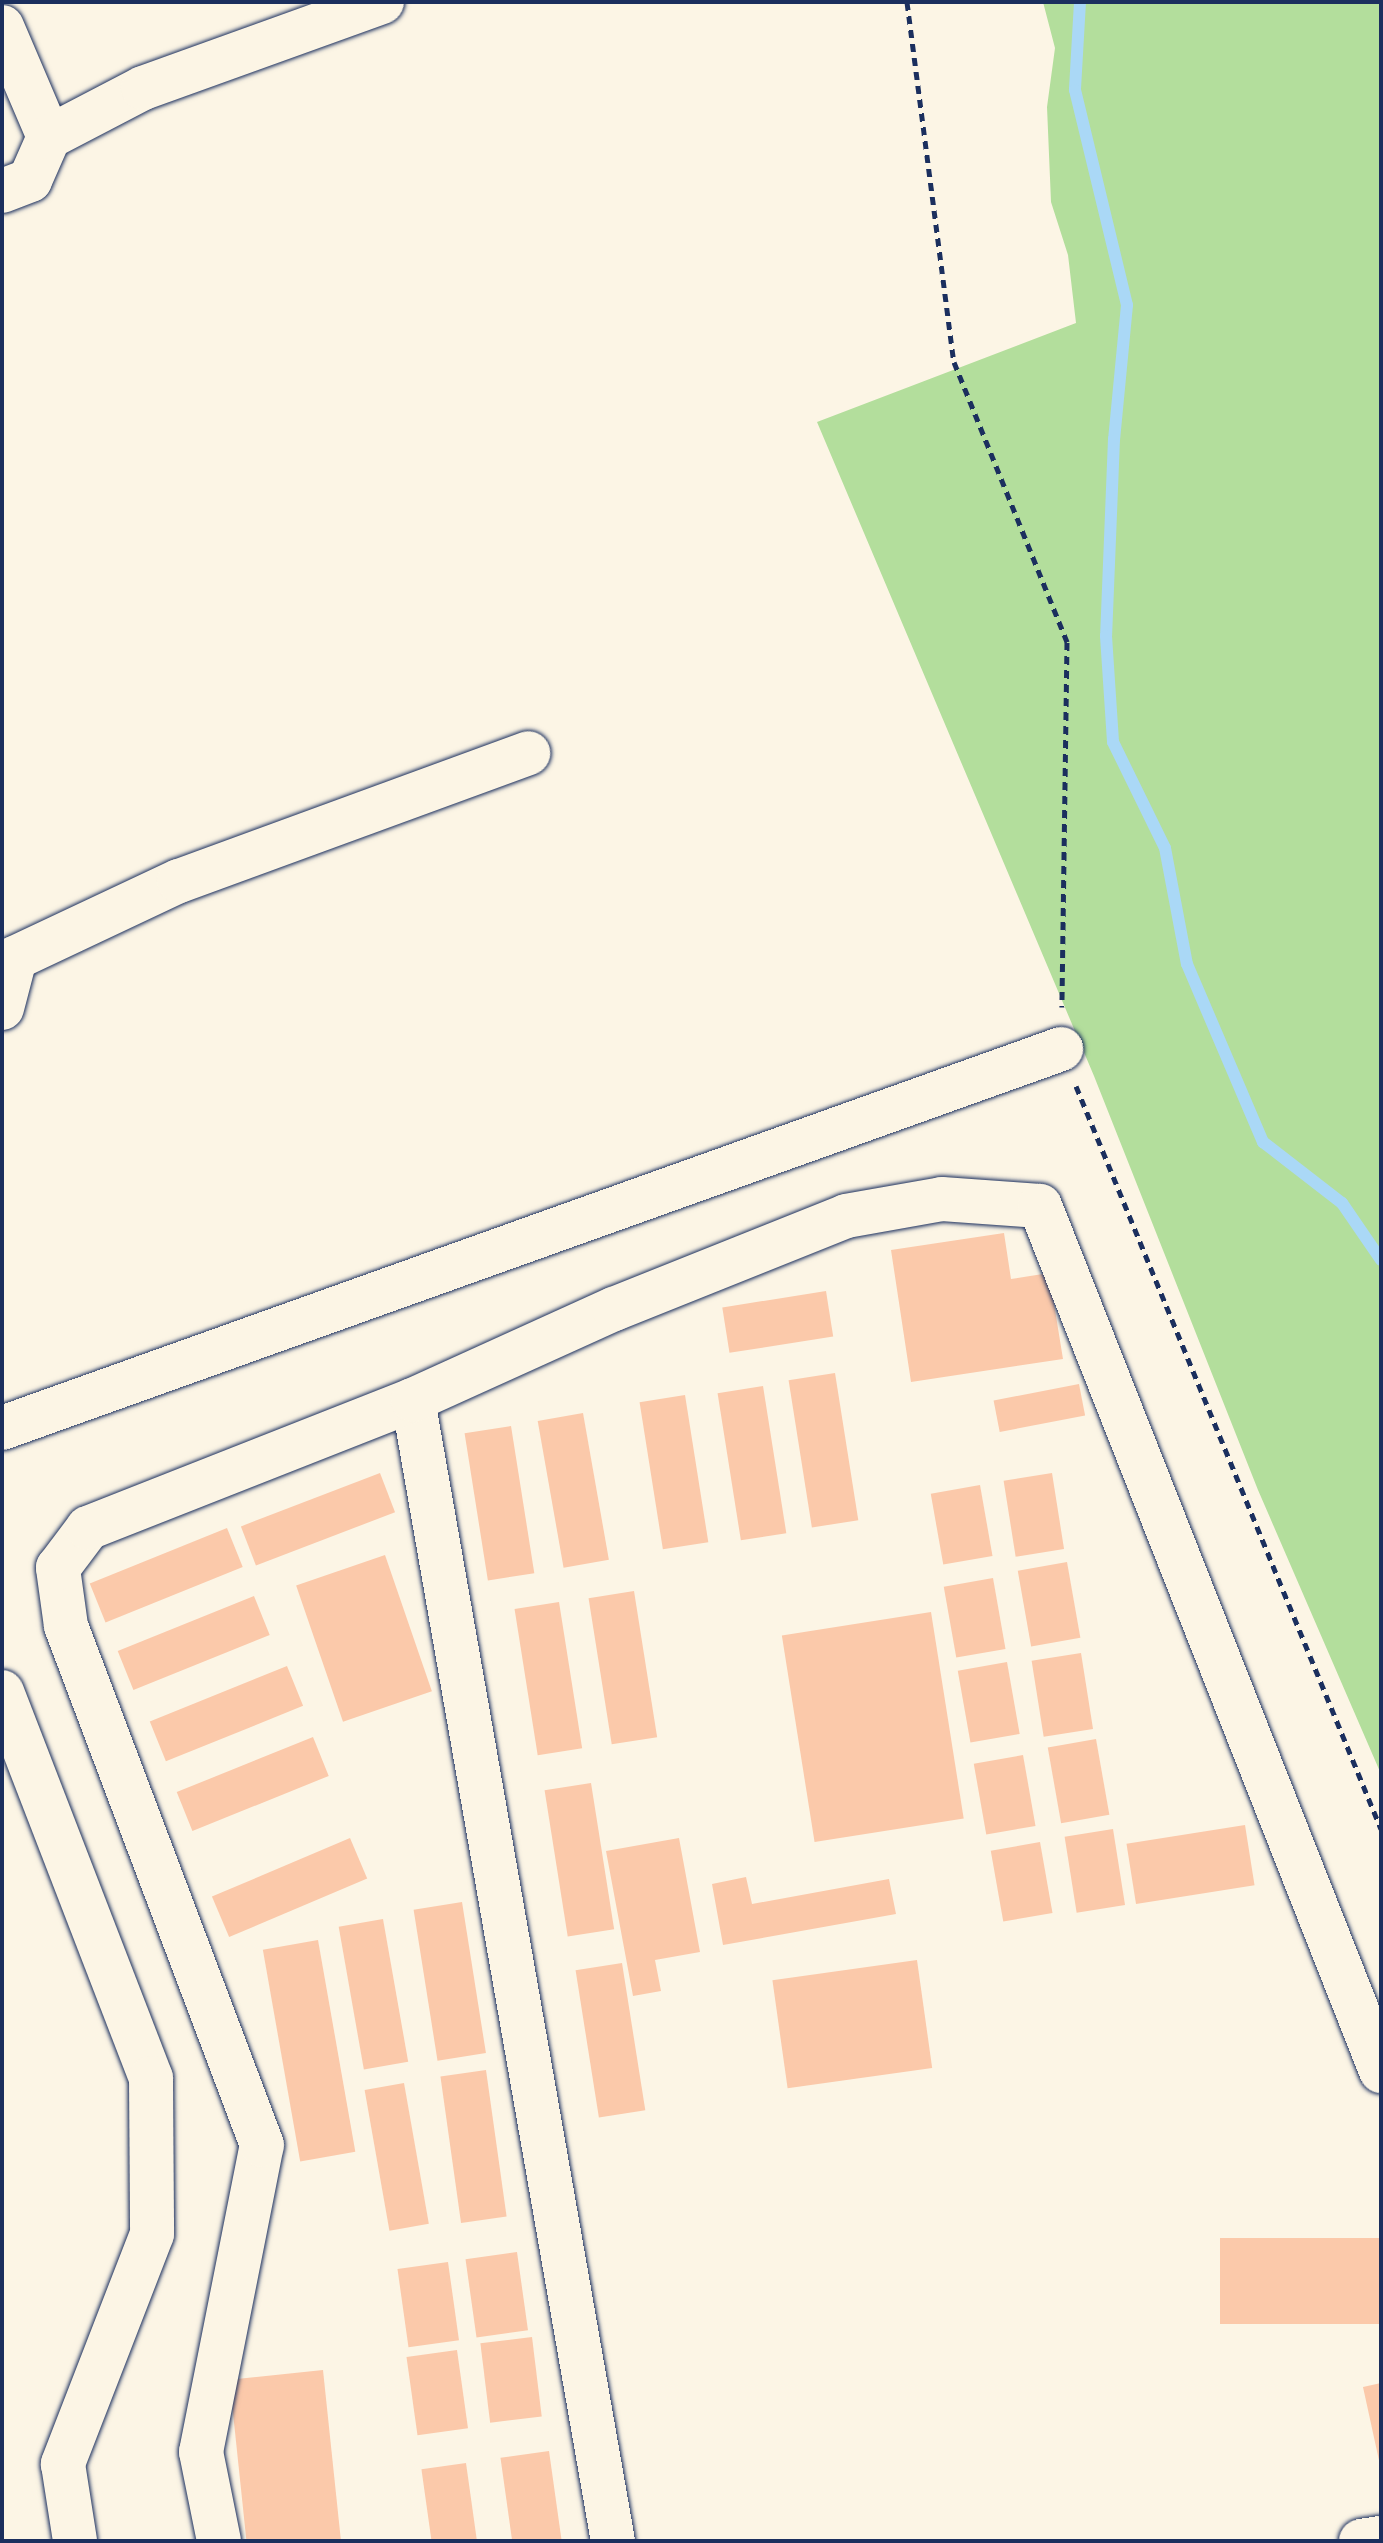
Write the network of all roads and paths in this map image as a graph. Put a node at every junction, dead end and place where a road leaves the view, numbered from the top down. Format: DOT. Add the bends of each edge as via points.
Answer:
graph roads {
  1 [pos="382,2"];
  2 [pos="907,2"];
  3 [pos="2,27"];
  4 [pos="49,137"];
  5 [pos="2,191"];
  6 [pos="528,753"];
  7 [pos="2,1008"];
  8 [pos="1061,1049"];
  9 [pos="413,1400"];
  10 [pos="2,1428"];
  11 [pos="2,1692"];
  12 [pos="1381,1829"];
  13 [pos="1381,2071"];
  14 [pos="1381,2538"];
  15 [pos="75,2541"];
  16 [pos="219,2541"];
  17 [pos="613,2541"];
  18 [pos="1361,2541"];
  1 -- 4 [label="lane" via="143,88"];
  2 -- 8 [label="path" via="954,362 1067,642"];
  3 -- 4 [label="lane"];
  4 -- 5 [label="lane" via="30,180"];
  6 -- 7 [label="lane" via="179,881 15,958"];
  8 -- 10 [label="lane"];
  8 -- 12 [label="path"];
  9 -- 13 [label="lane" via="614,1309 846,1216 942,1199 1040,1206"];
  9 -- 16 [label="lane" via="88,1528 58,1568 66,1626 262,2145 201,2452"];
  9 -- 17 [label="lane"];
  11 -- 15 [label="lane" via="151,2078 152,2234 63,2464"];
  14 -- 18 [label="lane"];
}
